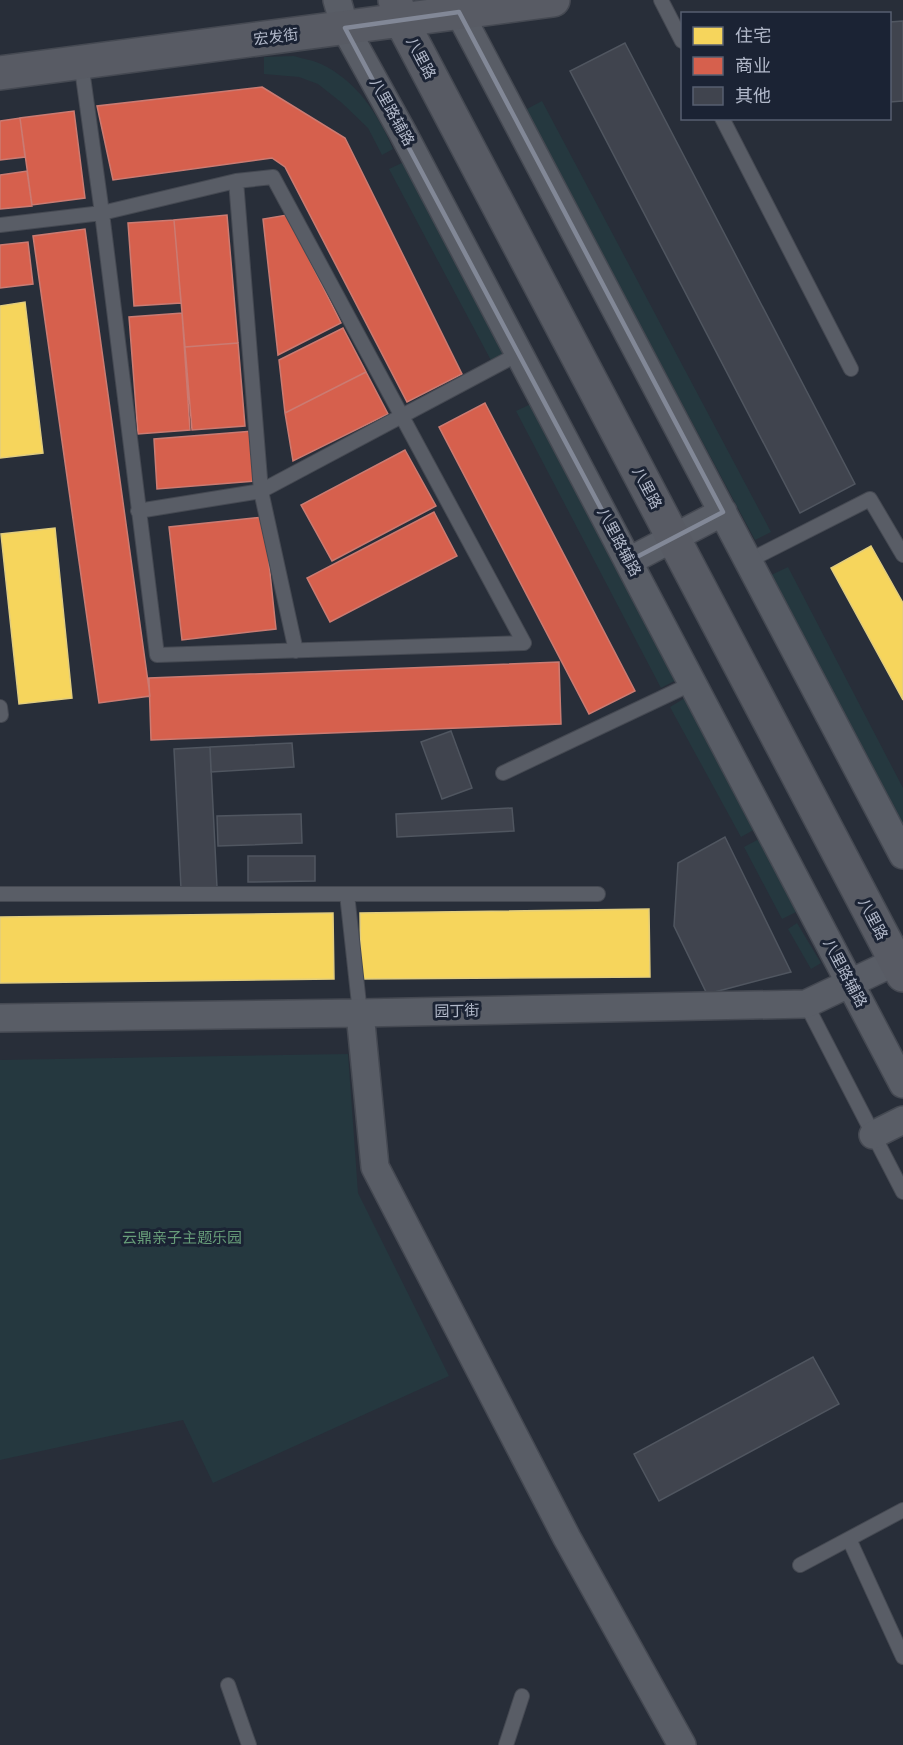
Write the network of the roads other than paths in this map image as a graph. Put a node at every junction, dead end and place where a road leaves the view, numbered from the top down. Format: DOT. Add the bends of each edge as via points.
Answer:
graph roads {
  1 [pos="553,0"];
  2 [pos="661,0"];
  3 [pos="457,6"];
  4 [pos="398,10"];
  5 [pos="341,14"];
  6 [pos="681,39"];
  7 [pos="81,62"];
  8 [pos="0,73"];
  9 [pos="723,120"];
  10 [pos="236,181"];
  11 [pos="102,213"];
  12 [pos="0,225"];
  13 [pos="520,353"];
  14 [pos="850,369"];
  15 [pos="401,416"];
  16 [pos="261,491"];
  17 [pos="138,510"];
  18 [pos="723,512"];
  19 [pos="673,538"];
  20 [pos="903,555"];
  21 [pos="629,561"];
  22 [pos="748,561"];
  23 [pos="296,651"];
  24 [pos="693,683"];
  25 [pos="503,773"];
  26 [pos="903,855"];
  27 [pos="0,894"];
  28 [pos="347,894"];
  29 [pos="598,894"];
  30 [pos="901,965"];
  31 [pos="850,983"];
  32 [pos="806,1004"];
  33 [pos="360,1013"];
  34 [pos="0,1018"];
  35 [pos="903,1084"];
  36 [pos="903,1120"];
  37 [pos="873,1135"];
  38 [pos="903,1192"];
  39 [pos="903,1510"];
  40 [pos="849,1539"];
  41 [pos="800,1565"];
  42 [pos="903,1657"];
  43 [pos="228,1685"];
  44 [pos="522,1696"];
  45 [pos="249,1745"];
  46 [pos="506,1745"];
  47 [pos="682,1745"];
  1 -- 3 [label="main road, 宏发街"];
  2 -- 6 [label="lane"];
  3 -- 4 [label="main road, 宏发街"];
  3 -- 18 [label="street"];
  4 -- 5 [label="main road, 宏发街"];
  4 -- 19 [label="main road, 八里路"];
  5 -- 7 [label="main road, 宏发街"];
  5 -- 13 [label="street, 八里路辅路"];
  7 -- 8 [label="main road, 宏发街"];
  7 -- 11 [label="lane"];
  9 -- 14 [label="lane"];
  10 -- 11 [label="lane"];
  10 -- 15 [label="lane" via="273,177"];
  10 -- 16 [label="lane"];
  11 -- 12 [label="lane"];
  11 -- 17 [label="lane"];
  13 -- 15 [label="lane"];
  13 -- 21 [label="street, 八里路辅路"];
  15 -- 16 [label="lane"];
  15 -- 23 [label="lane" via="524,643"];
  16 -- 17 [label="lane"];
  16 -- 23 [label="lane"];
  17 -- 23 [label="lane" via="157,655"];
  18 -- 19 [label="street"];
  18 -- 22 [label="street"];
  19 -- 21 [label="street"];
  19 -- 30 [label="main road, 八里路"];
  20 -- 22 [label="lane" via="870,499"];
  21 -- 24 [label="street, 八里路辅路"];
  22 -- 26 [label="street"];
  24 -- 25 [label="lane"];
  24 -- 31 [label="street, 八里路辅路"];
  27 -- 28 [label="lane"];
  28 -- 29 [label="lane"];
  28 -- 33 [label="lane"];
  30 -- 31 [label="street, 园丁街"];
  31 -- 32 [label="street, 园丁街"];
  31 -- 35 [label="street, 八里路辅路"];
  32 -- 33 [label="street, 园丁街"];
  32 -- 37 [label="lane"];
  33 -- 34 [label="street, 园丁街"];
  33 -- 47 [label="street" via="375,1167 567,1538"];
  36 -- 37 [label="street"];
  37 -- 38 [label="lane"];
  39 -- 40 [label="lane"];
  40 -- 41 [label="lane"];
  40 -- 42 [label="lane"];
  43 -- 45 [label="lane"];
  44 -- 46 [label="lane"];
}
